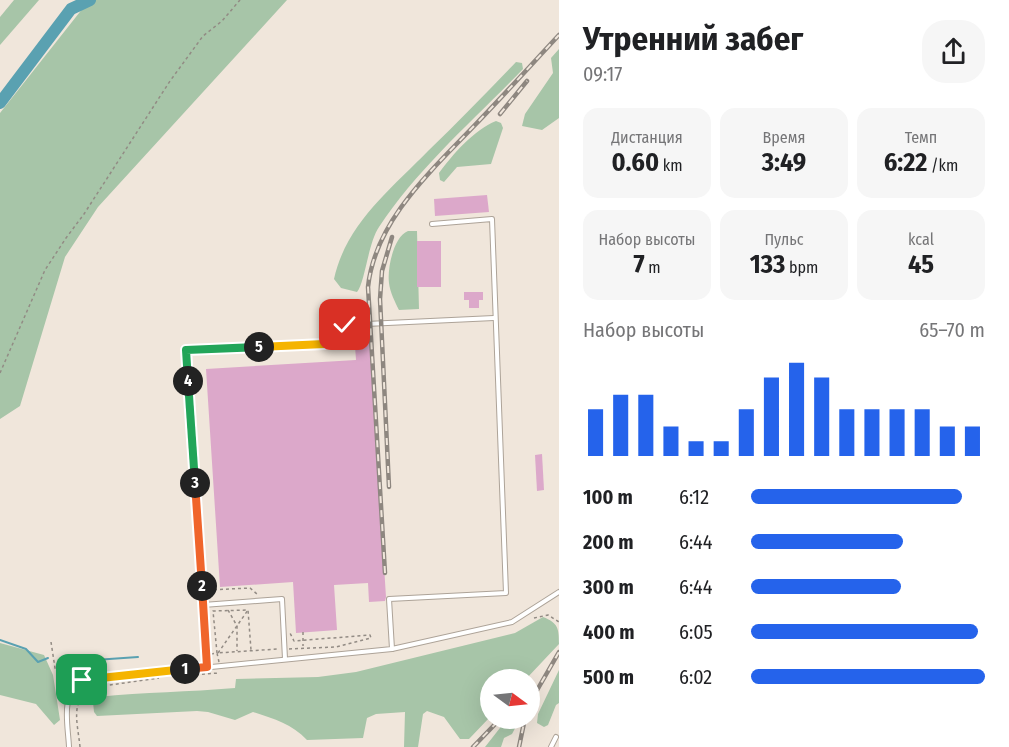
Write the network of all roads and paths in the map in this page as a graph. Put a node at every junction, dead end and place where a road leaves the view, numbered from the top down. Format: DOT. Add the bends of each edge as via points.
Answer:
graph roads {
  1 [pos="240,0"];
  2 [pos="432,224"];
  3 [pos="494,318"];
  4 [pos="0,372"];
  5 [pos="559,592"];
  6 [pos="263,600"];
  7 [pos="203,604"];
  8 [pos="209,604"];
  9 [pos="228,610"];
  10 [pos="248,610"];
  11 [pos="213,611"];
  12 [pos="534,618"];
  13 [pos="559,622"];
  14 [pos="237,626"];
  15 [pos="303,632"];
  16 [pos="51,642"];
  17 [pos="303,648"];
  18 [pos="392,649"];
  19 [pos="252,651"];
  20 [pos="237,652"];
  21 [pos="217,653"];
  22 [pos="206,654"];
  23 [pos="285,660"];
  24 [pos="207,667"];
  25 [pos="71,692"];
  26 [pos="556,737"];
  27 [pos="69,747"];
  28 [pos="550,747"];
  1 -- 4 [label="path" via="203,36 170,81 45,270"];
  2 -- 3 [label="lane" via="492,219"];
  3 -- 7 [label="lane" via="345,325 346,343 186,350"];
  3 -- 18 [label="lane" via="506,592 389,599"];
  5 -- 18 [label="lane" via="512,622"];
  6 -- 8 [label="lane"];
  6 -- 8 [label="path" via="250,588 208,590"];
  6 -- 23 [label="lane" via="282,599"];
  7 -- 8 [label="lane"];
  7 -- 22 [label="lane"];
  8 -- 11 [label="path"];
  9 -- 10 [label="path"];
  9 -- 11 [label="path"];
  9 -- 14 [label="path"];
  10 -- 14 [label="path"];
  10 -- 19 [label="path"];
  11 -- 21 [label="path"];
  12 -- 13 [label="path" via="548,615"];
  14 -- 20 [label="path"];
  14 -- 21 [label="path"];
  15 -- 17 [label="path"];
  16 -- 25 [label="path" via="55,668"];
  18 -- 23 [label="lane"];
  21 -- 22 [label="path"];
  22 -- 24 [label="lane"];
  23 -- 24 [label="lane"];
  24 -- 25 [label="lane" via="82,680"];
  25 -- 27 [label="lane" via="67,705"];
  26 -- 28 [label="lane"];
}
